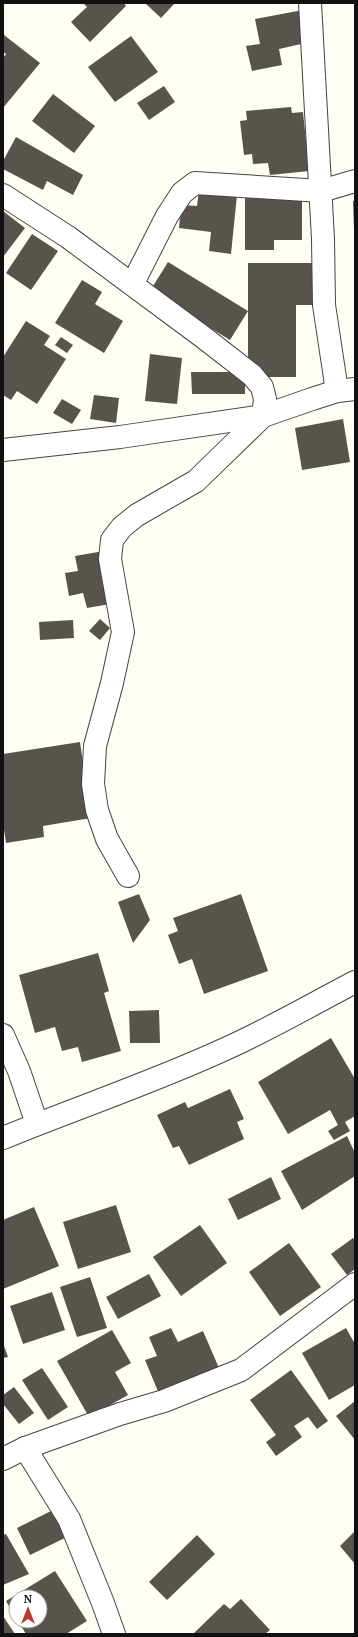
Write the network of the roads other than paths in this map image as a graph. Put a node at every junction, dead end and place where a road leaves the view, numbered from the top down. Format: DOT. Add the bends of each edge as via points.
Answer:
graph roads {
  1 [pos="310,3"];
  2 [pos="355,181"];
  3 [pos="321,191"];
  4 [pos="3,195"];
  5 [pos="133,283"];
  6 [pos="346,390"];
  7 [pos="263,416"];
  8 [pos="3,450"];
  9 [pos="128,876"];
  10 [pos="355,982"];
  11 [pos="3,1035"];
  12 [pos="37,1124"];
  13 [pos="3,1138"];
  14 [pos="355,1284"];
  15 [pos="25,1448"];
  16 [pos="3,1459"];
  17 [pos="114,1634"];
  1 -- 3 [label="street"];
  2 -- 3 [label="street"];
  3 -- 5 [label="street" via="195,183 182,193 167,216"];
  3 -- 6 [label="street" via="324,305"];
  4 -- 5 [label="street"];
  5 -- 7 [label="street" via="252,375 262,387 265,399"];
  6 -- 7 [label="street"];
  7 -- 8 [label="street" via="120,437"];
  7 -- 9 [label="street" via="196,481 137,515 122,527 112,540 110,559 123,632 95,746 93,784 97,810 107,839"];
  10 -- 12 [label="street" via="223,1050 122,1093"];
  11 -- 12 [label="street" via="19,1071"];
  12 -- 13 [label="street"];
  14 -- 15 [label="street" via="240,1370 164,1401"];
  15 -- 16 [label="street"];
  15 -- 17 [label="street" via="69,1519"];
}
